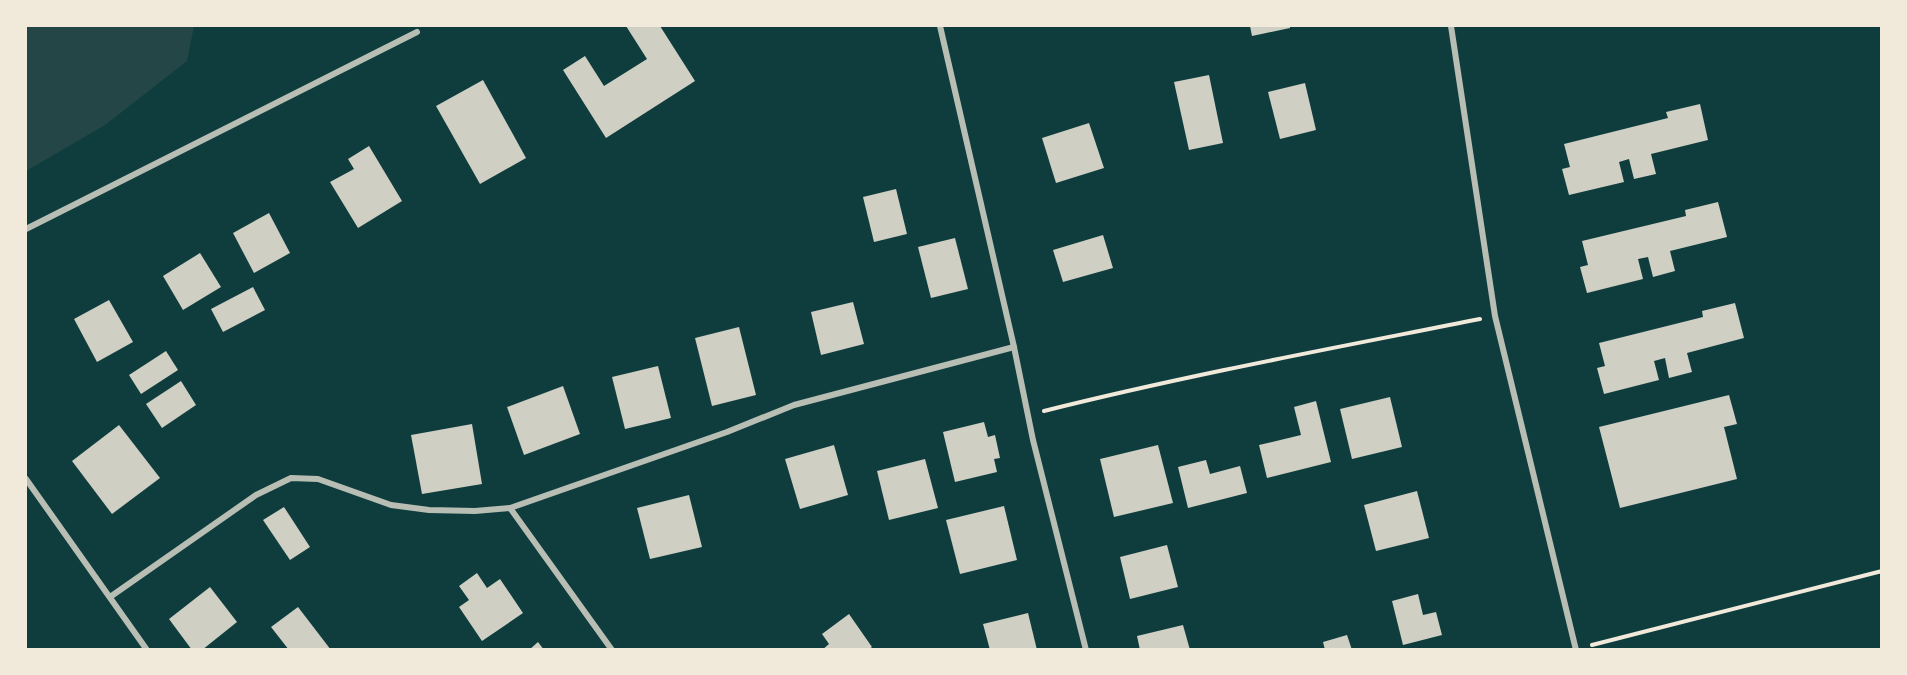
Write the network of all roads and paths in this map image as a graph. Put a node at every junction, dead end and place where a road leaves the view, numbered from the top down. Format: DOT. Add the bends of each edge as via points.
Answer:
graph roads {
  1 [pos="940,26"];
  2 [pos="1451,26"];
  3 [pos="417,32"];
  4 [pos="26,230"];
  5 [pos="1495,316"];
  6 [pos="1014,347"];
  7 [pos="1028,415"];
  8 [pos="26,479"];
  9 [pos="510,508"];
  10 [pos="1881,572"];
  11 [pos="110,597"];
  12 [pos="1576,649"];
  13 [pos="147,650"];
  14 [pos="612,650"];
  15 [pos="1086,650"];
  1 -- 6 [label="street"];
  2 -- 5 [label="street"];
  3 -- 4 [label="street"];
  5 -- 7 [label="path" via="1267,361"];
  5 -- 12 [label="street"];
  6 -- 7 [label="street"];
  6 -- 9 [label="street" via="794,405"];
  7 -- 15 [label="street"];
  8 -- 11 [label="street"];
  9 -- 11 [label="street" via="475,511 391,506 318,479 291,478 256,495"];
  9 -- 14 [label="street"];
  10 -- 12 [label="path"];
  11 -- 13 [label="street"];
}
